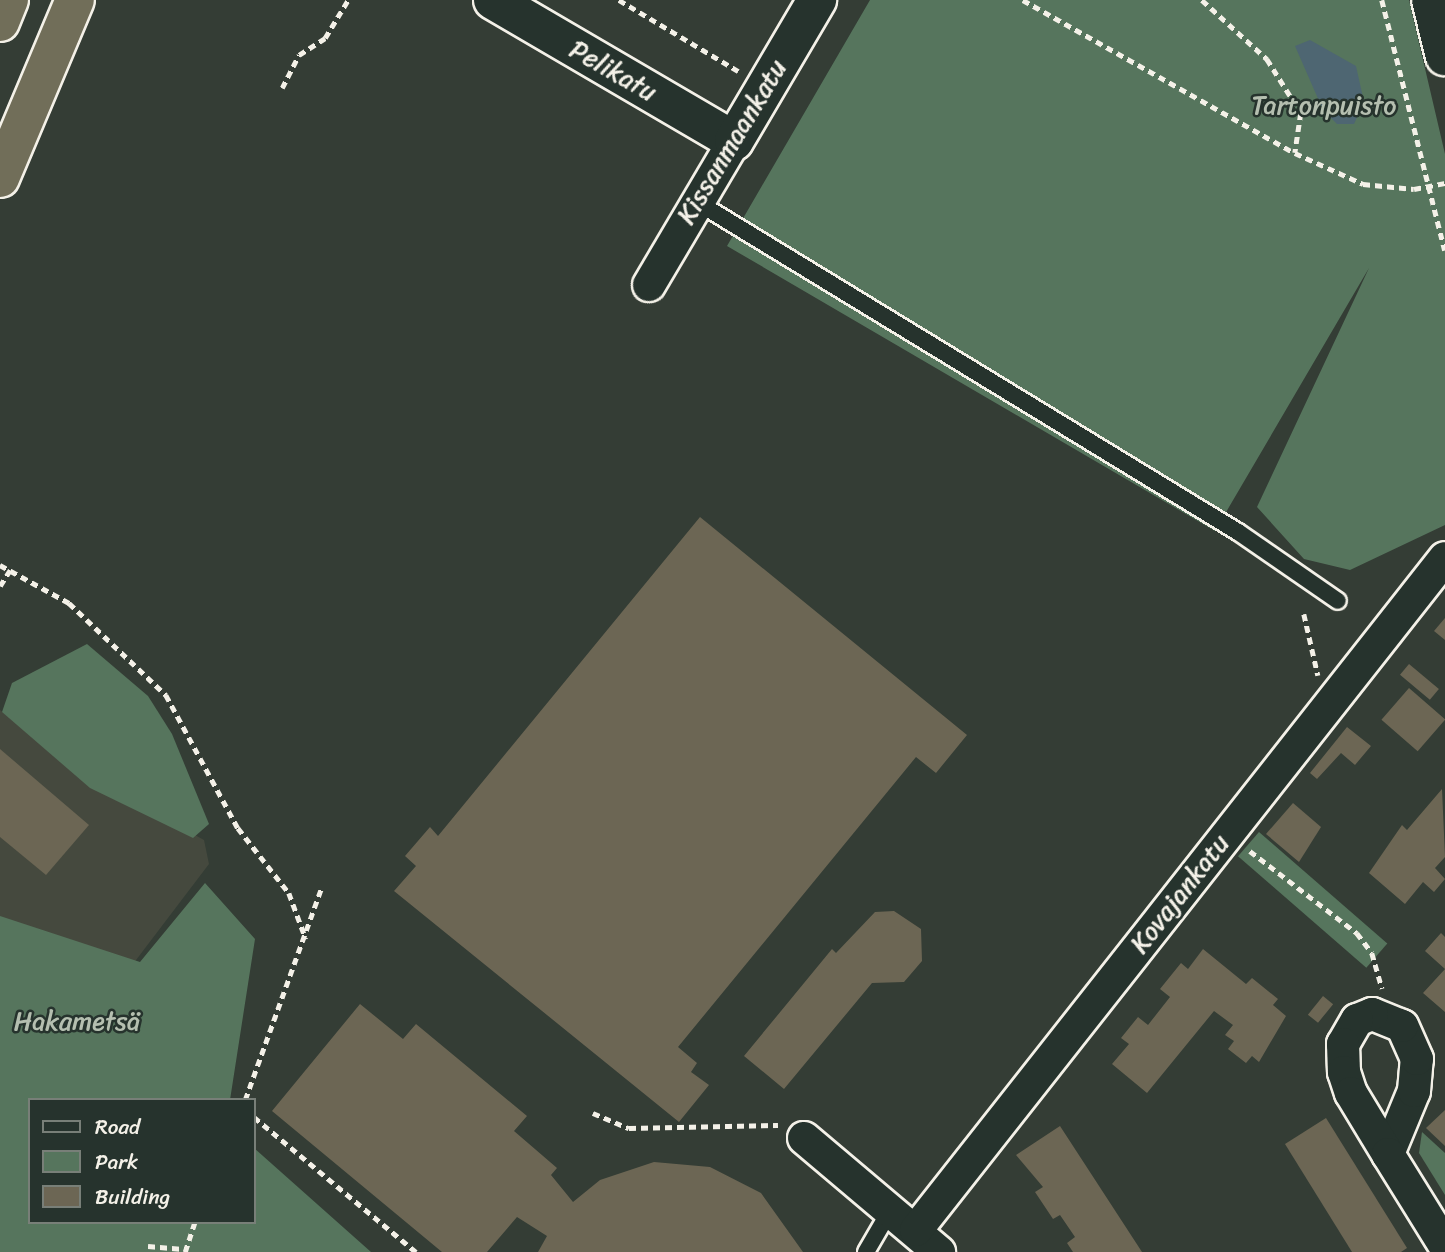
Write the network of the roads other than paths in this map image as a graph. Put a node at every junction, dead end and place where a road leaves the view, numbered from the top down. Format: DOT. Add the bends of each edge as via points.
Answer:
graph roads {
  1 [pos="9,0"];
  2 [pos="75,0"];
  3 [pos="493,0"];
  4 [pos="817,0"];
  5 [pos="1431,0"];
  6 [pos="0,22"];
  7 [pos="1445,56"];
  8 [pos="734,141"];
  9 [pos="0,178"];
  10 [pos="696,202"];
  11 [pos="649,285"];
  12 [pos="1445,558"];
  13 [pos="1338,601"];
  14 [pos="804,1138"];
  15 [pos="1388,1154"];
  16 [pos="891,1209"];
  17 [pos="916,1230"];
  18 [pos="1445,1246"];
  19 [pos="866,1252"];
  20 [pos="939,1252"];
  1 -- 6 [label="highway"];
  2 -- 9 [label="highway"];
  3 -- 8 [label="street, Pelikatu"];
  4 -- 8 [label="street, Kissanmaankatu"];
  5 -- 7 [label="street"];
  8 -- 10 [label="street, Kissanmaankatu"];
  10 -- 11 [label="street, Kissanmaankatu"];
  10 -- 13 [label="lane" via="1238,532"];
  12 -- 17 [label="street, Kovajankatu"];
  14 -- 16 [label="street"];
  15 -- 15 [label="street" via="1414,1091 1417,1059 1407,1033 1383,1016 1357,1020 1341,1057 1351,1093"];
  15 -- 18 [label="street"];
  16 -- 17 [label="street"];
  16 -- 19 [label="lane"];
  17 -- 20 [label="street"];
}
